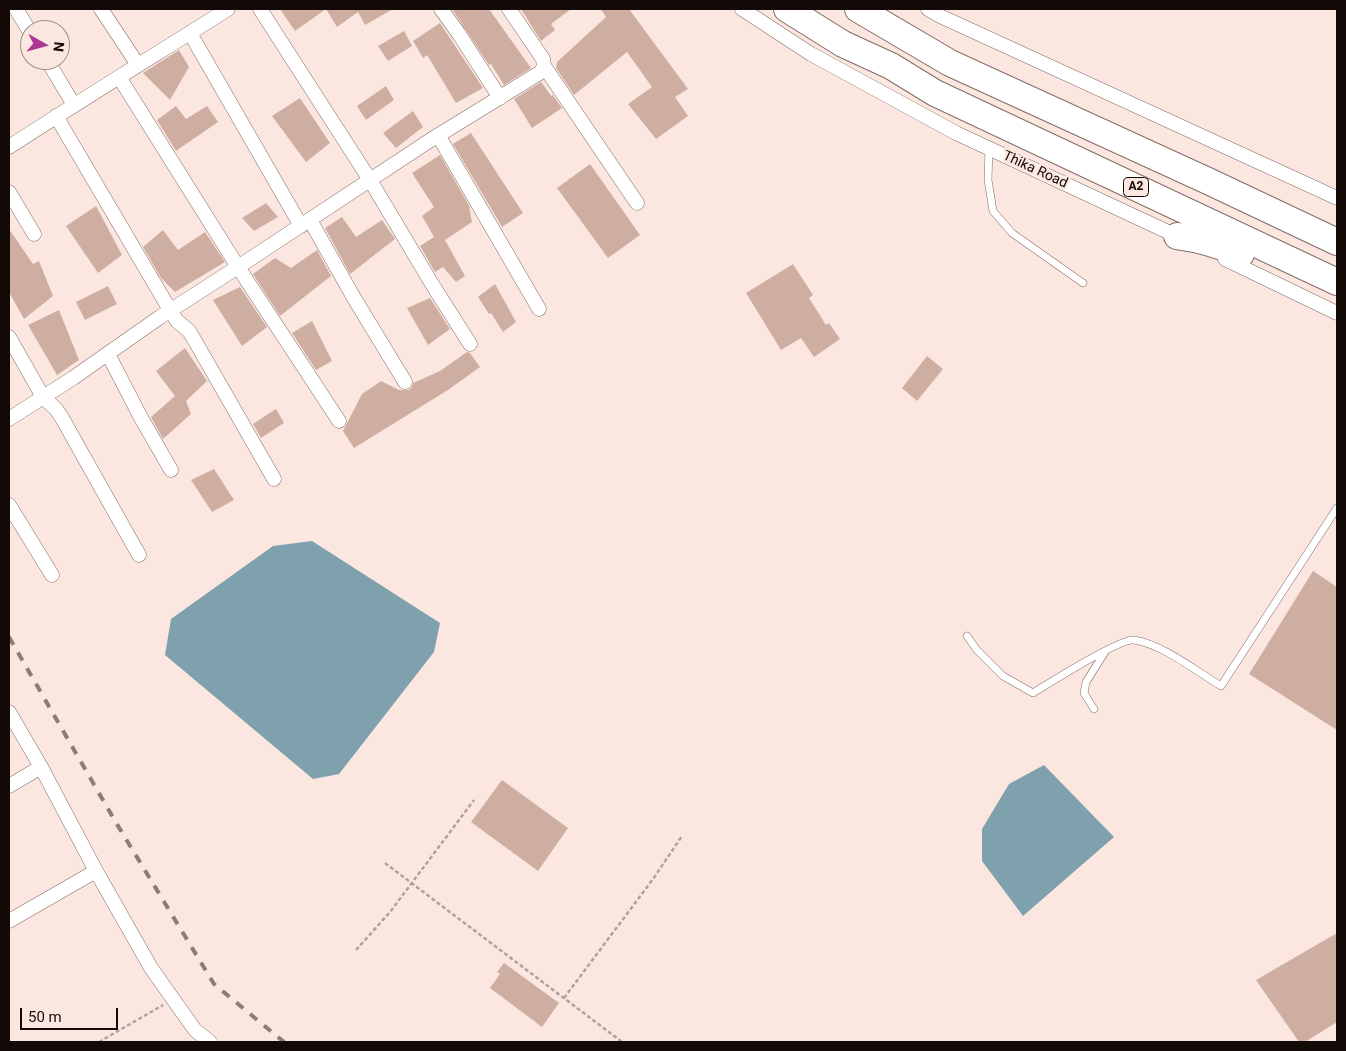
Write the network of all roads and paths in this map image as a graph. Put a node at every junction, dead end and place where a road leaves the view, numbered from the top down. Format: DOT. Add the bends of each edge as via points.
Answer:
graph roads {
  1 [pos="16,9"];
  2 [pos="101,9"];
  3 [pos="228,9"];
  4 [pos="260,9"];
  5 [pos="441,9"];
  6 [pos="509,9"];
  7 [pos="742,9"];
  8 [pos="787,9"];
  9 [pos="858,9"];
  10 [pos="928,9"];
  11 [pos="209,14"];
  12 [pos="23,20"];
  13 [pos="190,33"];
  14 [pos="138,65"];
  15 [pos="544,66"];
  16 [pos="53,70"];
  17 [pos="118,77"];
  18 [pos="500,98"];
  19 [pos="74,104"];
  20 [pos="56,116"];
  21 [pos="438,135"];
  22 [pos="9,147"];
  23 [pos="988,148"];
  24 [pos="370,180"];
  25 [pos="9,192"];
  26 [pos="1337,198"];
  27 [pos="637,203"];
  28 [pos="305,223"];
  29 [pos="34,234"];
  30 [pos="1177,236"];
  31 [pos="1337,242"];
  32 [pos="238,267"];
  33 [pos="1328,278"];
  34 [pos="1083,283"];
  35 [pos="539,309"];
  36 [pos="170,310"];
  37 [pos="1337,313"];
  38 [pos="9,338"];
  39 [pos="470,344"];
  40 [pos="108,354"];
  41 [pos="406,382"];
  42 [pos="43,397"];
  43 [pos="9,418"];
  44 [pos="339,421"];
  45 [pos="171,470"];
  46 [pos="274,479"];
  47 [pos="9,505"];
  48 [pos="1337,508"];
  49 [pos="139,555"];
  50 [pos="52,575"];
  51 [pos="967,636"];
  52 [pos="1106,650"];
  53 [pos="1094,709"];
  54 [pos="9,712"];
  55 [pos="41,767"];
  56 [pos="9,786"];
  57 [pos="474,800"];
  58 [pos="682,836"];
  59 [pos="385,863"];
  60 [pos="96,871"];
  61 [pos="412,883"];
  62 [pos="9,921"];
  63 [pos="356,950"];
  64 [pos="564,998"];
  65 [pos="173,999"];
  66 [pos="99,1042"];
  67 [pos="210,1042"];
  68 [pos="622,1042"];
  1 -- 12 [label="street"];
  2 -- 14 [label="street"];
  3 -- 11 [label="street"];
  4 -- 24 [label="street"];
  5 -- 18 [label="street"];
  6 -- 15 [label="street" via="540,54"];
  7 -- 23 [label="street, Thika Road" via="811,54"];
  8 -- 33 [label="highway, Thika Road / A2" via="843,44 891,66 935,93"];
  9 -- 31 [label="highway" via="950,63"];
  10 -- 26 [label="street"];
  11 -- 13 [label="street"];
  13 -- 14 [label="street"];
  13 -- 28 [label="street"];
  14 -- 17 [label="street"];
  15 -- 18 [label="street" via="541,72"];
  15 -- 27 [label="street"];
  16 -- 19 [label="street"];
  17 -- 19 [label="street"];
  17 -- 32 [label="street"];
  18 -- 21 [label="street"];
  19 -- 20 [label="street"];
  20 -- 22 [label="street"];
  20 -- 36 [label="street"];
  21 -- 24 [label="street"];
  21 -- 35 [label="street"];
  23 -- 30 [label="street, Thika Road"];
  23 -- 34 [label="lane" via="988,180 993,211 1012,233"];
  24 -- 28 [label="street"];
  24 -- 39 [label="street"];
  25 -- 29 [label="street"];
  28 -- 32 [label="street"];
  28 -- 41 [label="street"];
  30 -- 33 [label="highway" via="1220,245 1296,276"];
  30 -- 37 [label="street, Thika Road"];
  32 -- 36 [label="street"];
  32 -- 44 [label="street"];
  36 -- 40 [label="street"];
  36 -- 46 [label="street" via="177,322 189,331"];
  38 -- 42 [label="street"];
  40 -- 42 [label="street"];
  40 -- 45 [label="street"];
  42 -- 43 [label="street"];
  42 -- 49 [label="street" via="62,418"];
  47 -- 50 [label="street"];
  48 -- 52 [label="lane" via="1221,686 1159,647 1132,639"];
  51 -- 52 [label="lane" via="1003,676 1033,693"];
  52 -- 53 [label="lane" via="1086,682 1084,693"];
  54 -- 55 [label="street"];
  55 -- 56 [label="street"];
  55 -- 60 [label="street"];
  57 -- 61 [label="path"];
  58 -- 64 [label="path"];
  59 -- 61 [label="path"];
  60 -- 62 [label="street"];
  60 -- 65 [label="street" via="151,968"];
  61 -- 63 [label="path"];
  61 -- 64 [label="path"];
  64 -- 68 [label="path"];
  65 -- 66 [label="path"];
  65 -- 67 [label="street" via="195,1030"];
}
